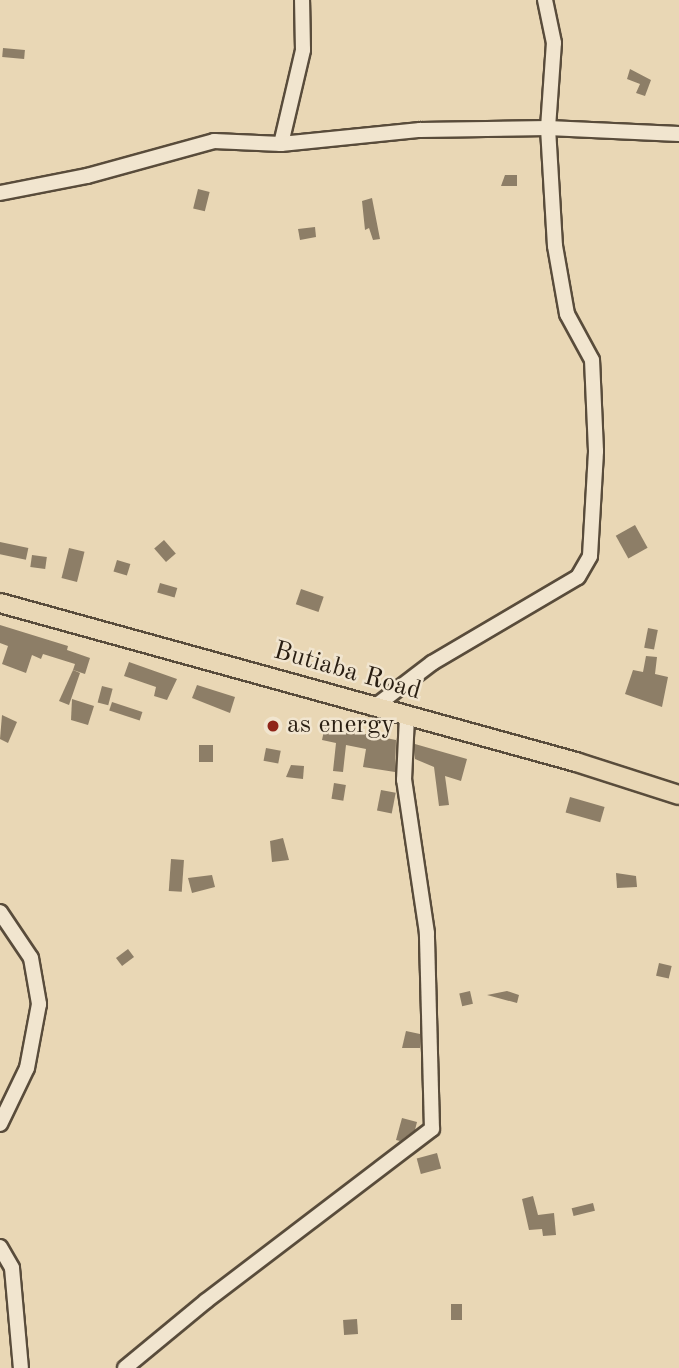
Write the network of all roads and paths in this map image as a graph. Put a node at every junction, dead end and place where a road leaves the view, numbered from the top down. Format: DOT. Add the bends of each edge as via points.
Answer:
graph roads {
  1 [pos="302,0"];
  2 [pos="545,0"];
  3 [pos="548,128"];
  4 [pos="679,134"];
  5 [pos="281,144"];
  6 [pos="0,193"];
  7 [pos="0,603"];
  8 [pos="373,708"];
  9 [pos="407,716"];
  10 [pos="679,795"];
  11 [pos="0,912"];
  12 [pos="0,1124"];
  13 [pos="0,1247"];
  14 [pos="22,1368"];
  15 [pos="125,1368"];
  1 -- 5 [label="street" via="303,50"];
  2 -- 3 [label="street" via="554,43"];
  3 -- 4 [label="street"];
  3 -- 5 [label="street" via="420,130"];
  3 -- 8 [label="street" via="563,301 592,360 596,451 590,556 578,577 432,663"];
  5 -- 6 [label="street" via="214,141 87,176"];
  7 -- 8 [label="main road, Butiaba Road"];
  8 -- 9 [label="main road, Butiaba Road"];
  9 -- 10 [label="main road, Butiaba Road"];
  9 -- 15 [label="street" via="404,780 427,933 432,1129"];
  11 -- 12 [label="street" via="31,958 39,1004 27,1068"];
  13 -- 14 [label="street" via="12,1268"];
}
